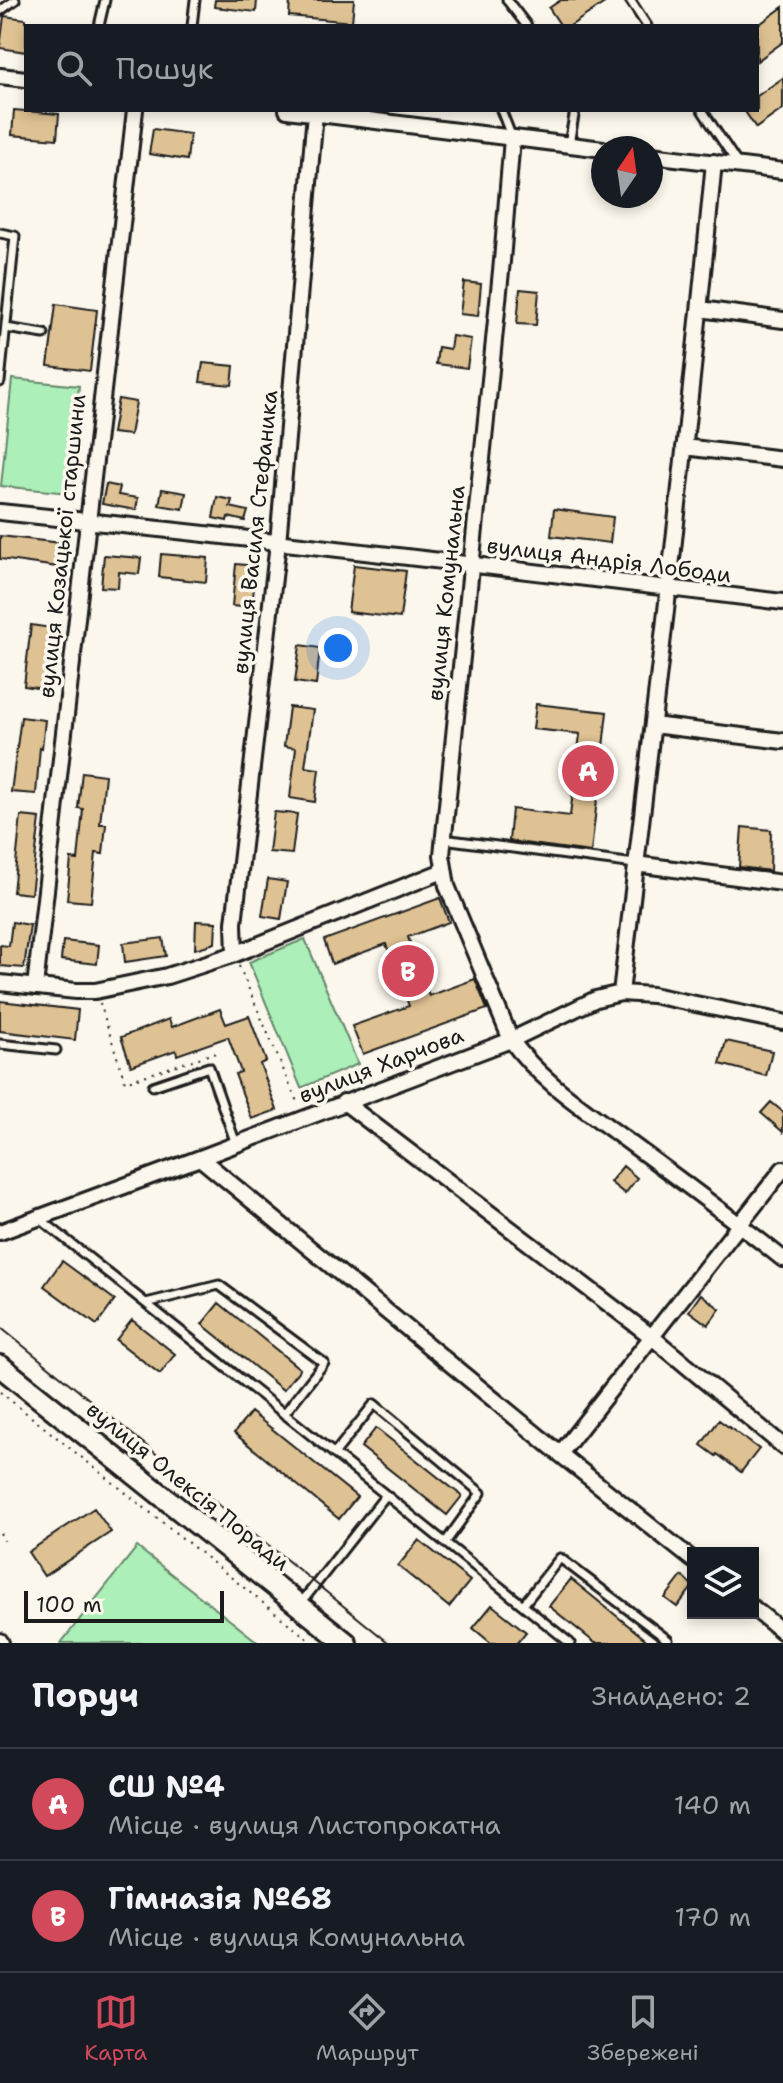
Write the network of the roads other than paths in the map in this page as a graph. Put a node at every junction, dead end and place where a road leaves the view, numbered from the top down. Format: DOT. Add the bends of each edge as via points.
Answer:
graph roads {
  1 [pos="15,0"];
  2 [pos="105,0"];
  3 [pos="195,0"];
  4 [pos="522,0"];
  5 [pos="630,0"];
  6 [pos="509,3"];
  7 [pos="0,11"];
  8 [pos="99,24"];
  9 [pos="192,24"];
  10 [pos="525,24"];
  11 [pos="646,24"];
  12 [pos="0,76"];
  13 [pos="24,79"];
  14 [pos="135,112"];
  15 [pos="315,112"];
  16 [pos="502,112"];
  17 [pos="575,112"];
  18 [pos="703,112"];
  19 [pos="512,138"];
  20 [pos="569,144"];
  21 [pos="591,147"];
  22 [pos="663,156"];
  23 [pos="714,162"];
  24 [pos="738,165"];
  25 [pos="783,171"];
  26 [pos="0,233"];
  27 [pos="700,309"];
  28 [pos="783,320"];
  29 [pos="6,328"];
  30 [pos="44,334"];
  31 [pos="0,382"];
  32 [pos="684,447"];
  33 [pos="783,459"];
  34 [pos="0,512"];
  35 [pos="87,521"];
  36 [pos="278,543"];
  37 [pos="470,566"];
  38 [pos="668,588"];
  39 [pos="783,602"];
  40 [pos="653,725"];
  41 [pos="783,741"];
  42 [pos="443,839"];
  43 [pos="635,864"];
  44 [pos="443,871"];
  45 [pos="783,883"];
  46 [pos="235,954"];
  47 [pos="0,983"];
  48 [pos="35,987"];
  49 [pos="621,993"];
  50 [pos="783,1022"];
  51 [pos="511,1040"];
  52 [pos="0,1044"];
  53 [pos="56,1050"];
  54 [pos="153,1086"];
  55 [pos="344,1102"];
  56 [pos="236,1144"];
  57 [pos="200,1158"];
  58 [pos="783,1169"];
  59 [pos="39,1218"];
  60 [pos="740,1224"];
  61 [pos="0,1232"];
  62 [pos="783,1259"];
  63 [pos="146,1303"];
  64 [pos="652,1337"];
  65 [pos="0,1366"];
  66 [pos="284,1414"];
  67 [pos="783,1446"];
  68 [pos="334,1454"];
  69 [pos="560,1454"];
  70 [pos="386,1495"];
  71 [pos="445,1543"];
  72 [pos="687,1555"];
  73 [pos="299,1605"];
  74 [pos="523,1605"];
  75 [pos="759,1613"];
  76 [pos="783,1632"];
  77 [pos="346,1643"];
  78 [pos="570,1643"];
  79 [pos="665,1643"];
  1 -- 7 [label="lane"];
  2 -- 8 [label="lane"];
  3 -- 9 [label="lane"];
  4 -- 6 [label="lane"];
  5 -- 11 [label="lane"];
  6 -- 10 [label="lane"];
  12 -- 13 [label="street"];
  14 -- 35 [label="street, вулиця Козацької старшини"];
  15 -- 19 [label="street"];
  15 -- 36 [label="street, вулиця Василя Стефаника"];
  16 -- 19 [label="lane"];
  17 -- 20 [label="lane"];
  18 -- 24 [label="lane"];
  19 -- 20 [label="street"];
  19 -- 37 [label="street, вулиця Комунальна"];
  20 -- 21 [label="street"];
  22 -- 23 [label="street"];
  23 -- 24 [label="street"];
  23 -- 27 [label="street"];
  24 -- 25 [label="street"];
  26 -- 29 [label="lane" via="15,236"];
  27 -- 28 [label="street"];
  27 -- 32 [label="street"];
  29 -- 30 [label="lane"];
  29 -- 31 [label="lane"];
  32 -- 33 [label="street"];
  32 -- 38 [label="street"];
  34 -- 35 [label="street, вулиця Андрія Лободи"];
  35 -- 36 [label="street, вулиця Андрія Лободи"];
  35 -- 48 [label="street, вулиця Козацької старшини"];
  36 -- 37 [label="street, вулиця Андрія Лободи"];
  36 -- 46 [label="street, вулиця Василя Стефаника" via="234,923"];
  37 -- 38 [label="street, вулиця Андрія Лободи"];
  37 -- 42 [label="street, вулиця Комунальна"];
  38 -- 39 [label="street, вулиця Андрія Лободи"];
  38 -- 40 [label="street"];
  40 -- 41 [label="street"];
  40 -- 43 [label="street"];
  42 -- 43 [label="lane"];
  42 -- 44 [label="street, вулиця Комунальна"];
  43 -- 45 [label="street"];
  43 -- 49 [label="street"];
  44 -- 46 [label="street"];
  44 -- 51 [label="street, вулиця Комунальна"];
  46 -- 48 [label="street" via="95,991"];
  47 -- 48 [label="street"];
  49 -- 50 [label="street, вулиця Харчова"];
  49 -- 51 [label="street, вулиця Харчова" via="596,999"];
  51 -- 55 [label="street, вулиця Харчова"];
  51 -- 60 [label="street, вулиця Комунальна" via="532,1066 582,1108"];
  52 -- 53 [label="lane"];
  54 -- 56 [label="lane" via="209,1067"];
  55 -- 56 [label="street, вулиця Харчова"];
  55 -- 64 [label="street"];
  56 -- 57 [label="street, вулиця Харчова"];
  57 -- 59 [label="street, вулиця Харчова"];
  57 -- 69 [label="street"];
  58 -- 60 [label="street"];
  59 -- 61 [label="street, вулиця Харчова"];
  59 -- 63 [label="lane"];
  60 -- 62 [label="street, вулиця Комунальна"];
  60 -- 64 [label="street"];
  63 -- 66 [label="lane"];
  63 -- 66 [label="lane" via="219,1285 324,1363"];
  64 -- 67 [label="street"];
  64 -- 69 [label="street"];
  65 -- 73 [label="main road, вулиця Олексія Поради"];
  66 -- 68 [label="lane"];
  68 -- 70 [label="lane"];
  68 -- 71 [label="lane" via="374,1404 481,1493"];
  69 -- 72 [label="street"];
  70 -- 71 [label="lane"];
  70 -- 73 [label="lane"];
  71 -- 74 [label="lane"];
  73 -- 77 [label="main road, вулиця Олексія Поради"];
  74 -- 78 [label="lane"];
  74 -- 79 [label="lane" via="560,1558 668,1640"];
  75 -- 76 [label="street"];
}
